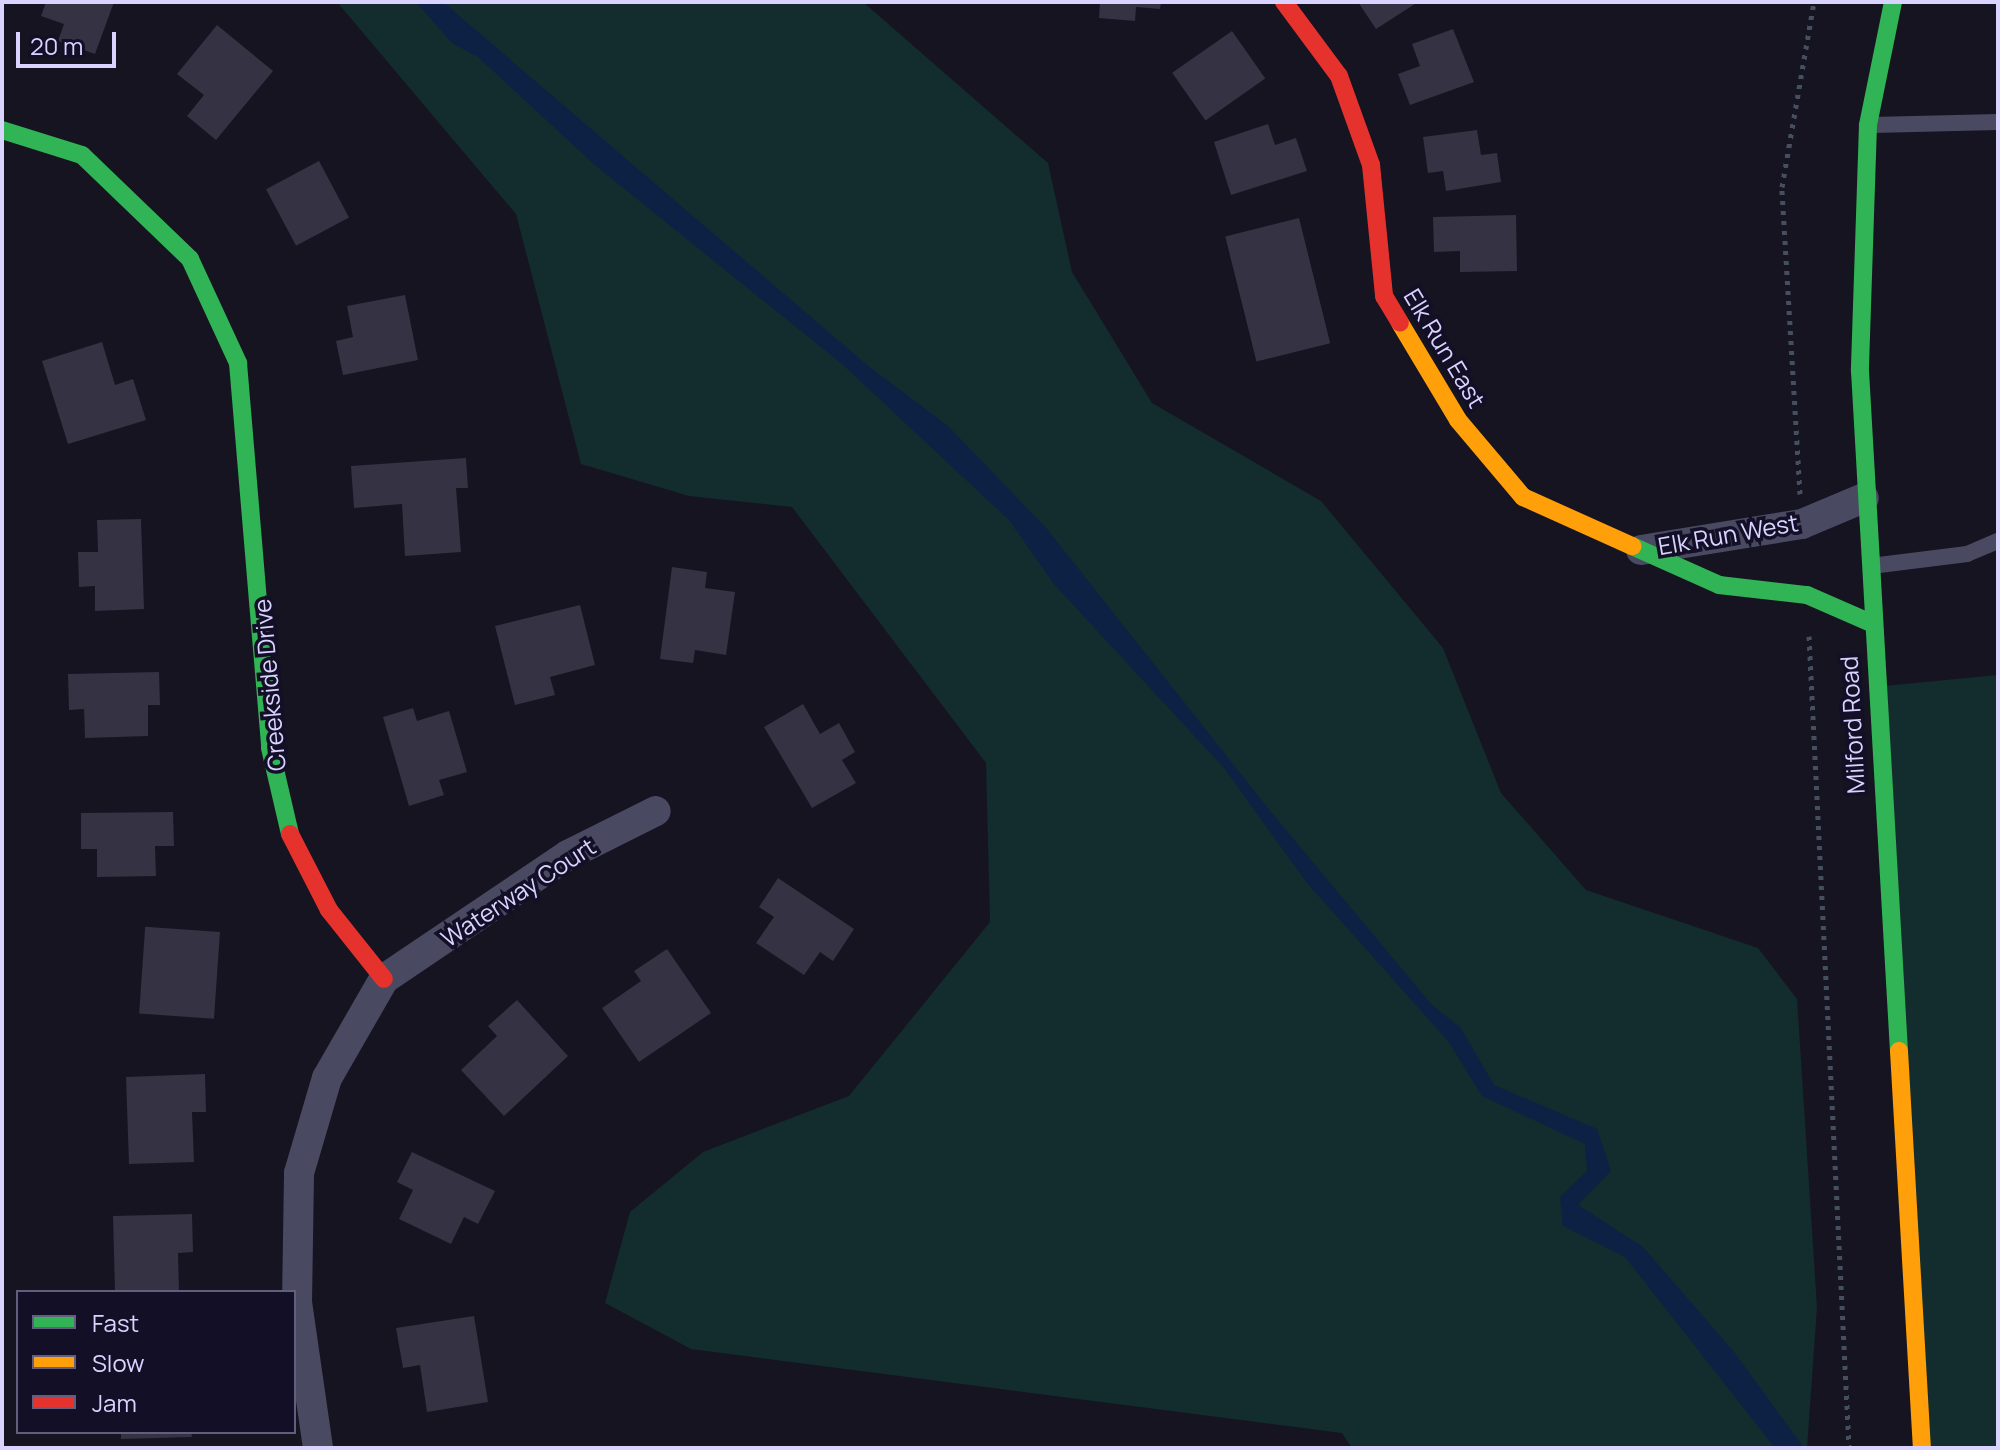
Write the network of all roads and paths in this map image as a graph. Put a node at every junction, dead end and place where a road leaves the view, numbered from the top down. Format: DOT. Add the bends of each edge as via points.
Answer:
graph roads {
  1 [pos="1284,2"];
  2 [pos="1814,2"];
  3 [pos="1893,2"];
  4 [pos="1998,122"];
  5 [pos="1868,125"];
  6 [pos="2,130"];
  7 [pos="1864,498"];
  8 [pos="1802,524"];
  9 [pos="1998,541"];
  10 [pos="1641,550"];
  11 [pos="1867,567"];
  12 [pos="1807,595"];
  13 [pos="1871,623"];
  14 [pos="656,811"];
  15 [pos="384,979"];
  16 [pos="318,1448"];
  17 [pos="1849,1448"];
  18 [pos="1922,1448"];
  1 -- 10 [label="street, Elk Run East" via="1339,76 1371,165 1384,296 1458,420 1523,497"];
  2 -- 8 [label="path" via="1782,187"];
  3 -- 5 [label="street, Milford Road"];
  4 -- 5 [label="lane"];
  5 -- 7 [label="street, Milford Road" via="1859,233"];
  6 -- 15 [label="street, Creekside Drive" via="82,155 190,259 238,363 270,748 292,844 329,910"];
  7 -- 8 [label="street, Elk Run West"];
  7 -- 11 [label="street, Milford Road"];
  8 -- 10 [label="street, Elk Run West"];
  9 -- 11 [label="lane" via="1967,554"];
  10 -- 12 [label="street, Elk Run West" via="1719,585"];
  11 -- 13 [label="street, Milford Road"];
  12 -- 13 [label="street, Elk Run West"];
  12 -- 17 [label="path"];
  13 -- 18 [label="street, Milford Road"];
  14 -- 15 [label="street, Waterway Court" via="568,855"];
  15 -- 16 [label="street" via="327,1078 299,1173 297,1302"];
}
